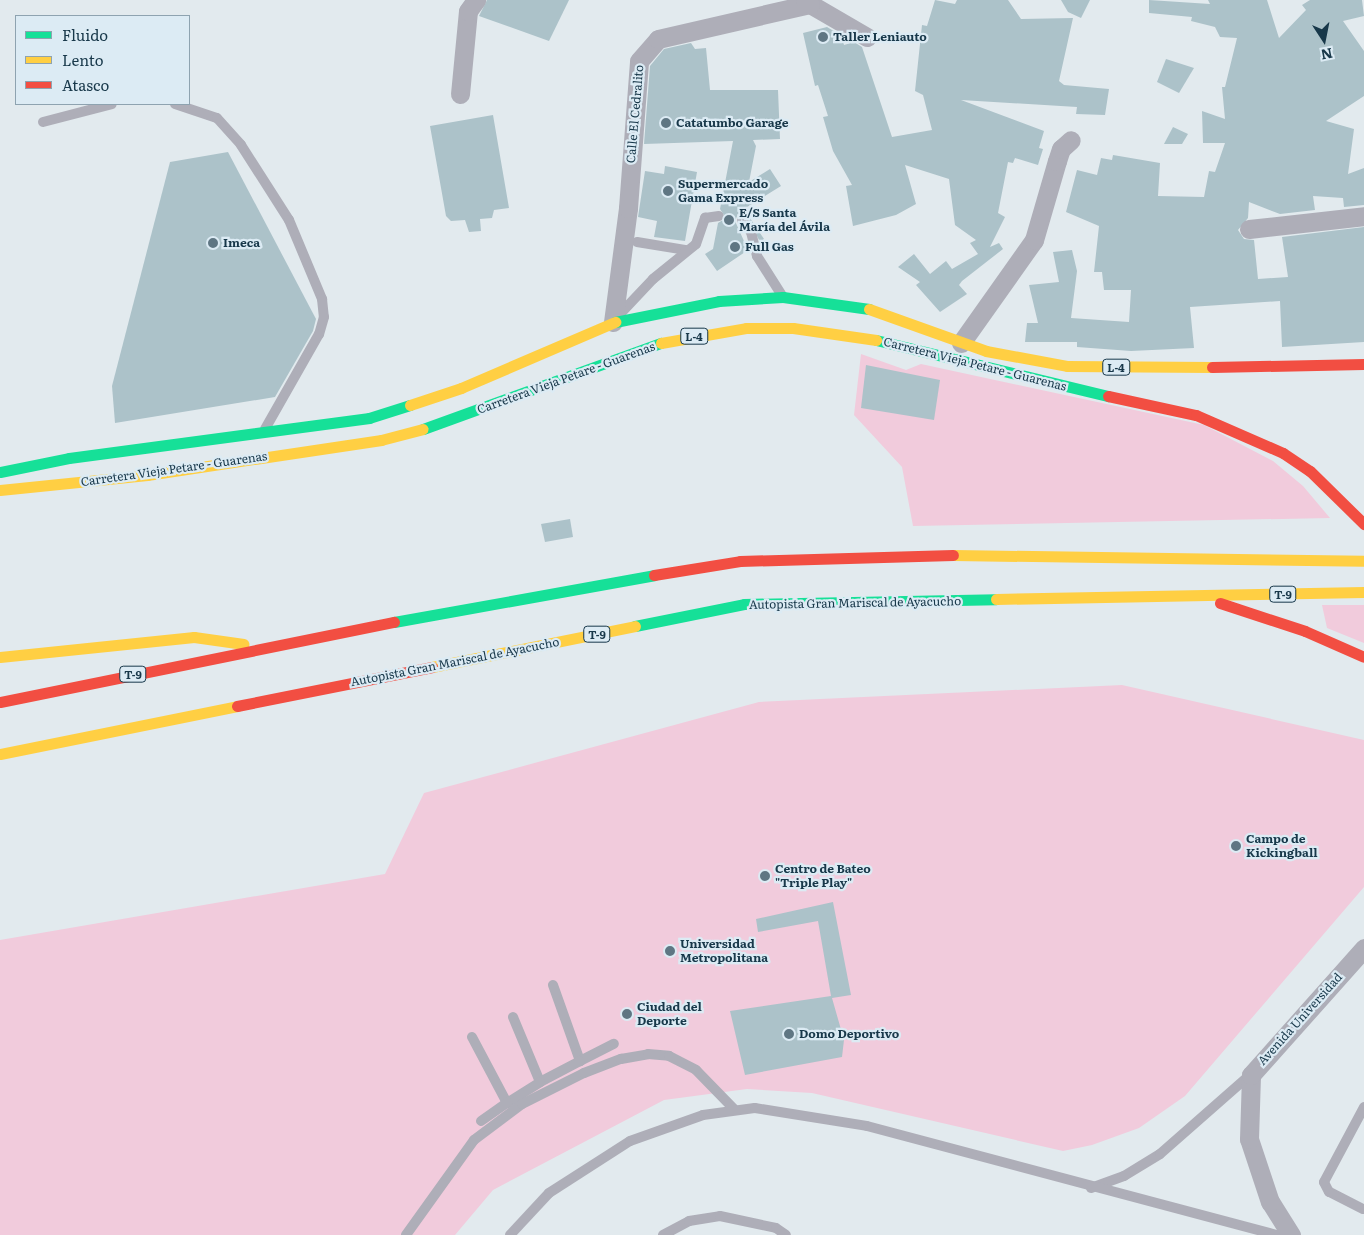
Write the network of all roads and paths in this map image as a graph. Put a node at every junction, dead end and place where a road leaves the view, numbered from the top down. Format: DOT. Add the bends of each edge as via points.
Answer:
graph roads {
  1 [pos="476,0"];
  2 [pos="807,2"];
  3 [pos="868,37"];
  4 [pos="460,94"];
  5 [pos="108,105"];
  6 [pos="178,105"];
  7 [pos="43,122"];
  8 [pos="1071,140"];
  9 [pos="719,216"];
  10 [pos="1364,216"];
  11 [pos="742,220"];
  12 [pos="1249,229"];
  13 [pos="637,242"];
  14 [pos="686,250"];
  15 [pos="783,297"];
  16 [pos="613,322"];
  17 [pos="961,344"];
  18 [pos="1364,364"];
  19 [pos="263,432"];
  20 [pos="0,472"];
  21 [pos="0,490"];
  22 [pos="1364,524"];
  23 [pos="1364,561"];
  24 [pos="1364,592"];
  25 [pos="1202,597"];
  26 [pos="265,646"];
  27 [pos="0,657"];
  28 [pos="1364,657"];
  29 [pos="0,702"];
  30 [pos="0,754"];
  31 [pos="1364,948"];
  32 [pos="553,985"];
  33 [pos="513,1017"];
  34 [pos="472,1037"];
  35 [pos="614,1044"];
  36 [pos="580,1061"];
  37 [pos="1250,1075"];
  38 [pos="540,1082"];
  39 [pos="507,1103"];
  40 [pos="1364,1107"];
  41 [pos="734,1109"];
  42 [pos="480,1121"];
  43 [pos="1091,1188"];
  44 [pos="1363,1209"];
  45 [pos="406,1235"];
  46 [pos="510,1235"];
  47 [pos="663,1235"];
  48 [pos="786,1235"];
  49 [pos="1278,1235"];
  50 [pos="1291,1235"];
  1 -- 4 [label="street" via="468,11"];
  2 -- 3 [label="street, Calle El Cedralito"];
  2 -- 16 [label="street, Calle El Cedralito" via="658,39 639,61 628,208"];
  5 -- 7 [label="lane"];
  6 -- 19 [label="lane" via="217,118 241,145 289,220 322,299 324,317 319,334"];
  8 -- 17 [label="street" via="1061,149 1056,161 1034,240"];
  9 -- 14 [label="lane" via="705,218 696,244"];
  10 -- 12 [label="street"];
  11 -- 15 [label="lane" via="751,232 757,256"];
  13 -- 14 [label="lane"];
  14 -- 16 [label="lane"];
  15 -- 16 [label="main road, Carretera Vieja Petare - Guarenas / L-4" via="688,305"];
  15 -- 17 [label="main road, Carretera Vieja Petare - Guarenas / L-4" via="877,311"];
  16 -- 19 [label="main road, Carretera Vieja Petare - Guarenas / L-4" via="525,362 398,410 369,418"];
  17 -- 18 [label="main road, Carretera Vieja Petare - Guarenas / L-4" via="1067,366 1292,368"];
  19 -- 20 [label="main road, Carretera Vieja Petare - Guarenas / L-4" via="69,458"];
  21 -- 22 [label="main road, Carretera Vieja Petare - Guarenas / L-4" via="147,475 381,440 446,423 646,346 746,328 793,328 868,338 1204,417 1283,453 1310,471"];
  23 -- 26 [label="main road, T-9" via="971,554 740,561 534,594"];
  24 -- 25 [label="main road, Autopista Gran Mariscal de Ayacucho / T-9"];
  25 -- 28 [label="main road" via="1305,631"];
  25 -- 30 [label="main road, Autopista Gran Mariscal de Ayacucho / T-9" via="744,604"];
  26 -- 27 [label="main road" via="194,637"];
  26 -- 29 [label="main road, T-9"];
  31 -- 37 [label="street, Avenida Universidad"];
  32 -- 36 [label="lane"];
  33 -- 38 [label="lane"];
  34 -- 39 [label="lane"];
  35 -- 36 [label="lane"];
  36 -- 38 [label="lane"];
  37 -- 43 [label="lane" via="1160,1154 1124,1176"];
  37 -- 50 [label="street, Avenida Universidad" via="1249,1139 1270,1202"];
  38 -- 39 [label="lane"];
  39 -- 42 [label="lane"];
  40 -- 44 [label="lane" via="1324,1182 1329,1192"];
  41 -- 43 [label="lane" via="782,1109 867,1126"];
  41 -- 45 [label="lane" via="696,1070 669,1056 648,1054 621,1059 584,1073 522,1104 474,1140"];
  41 -- 46 [label="lane" via="649,1131 598,1158 548,1193"];
  43 -- 49 [label="lane"];
  47 -- 48 [label="lane" via="689,1220 720,1216 776,1228"];
}
